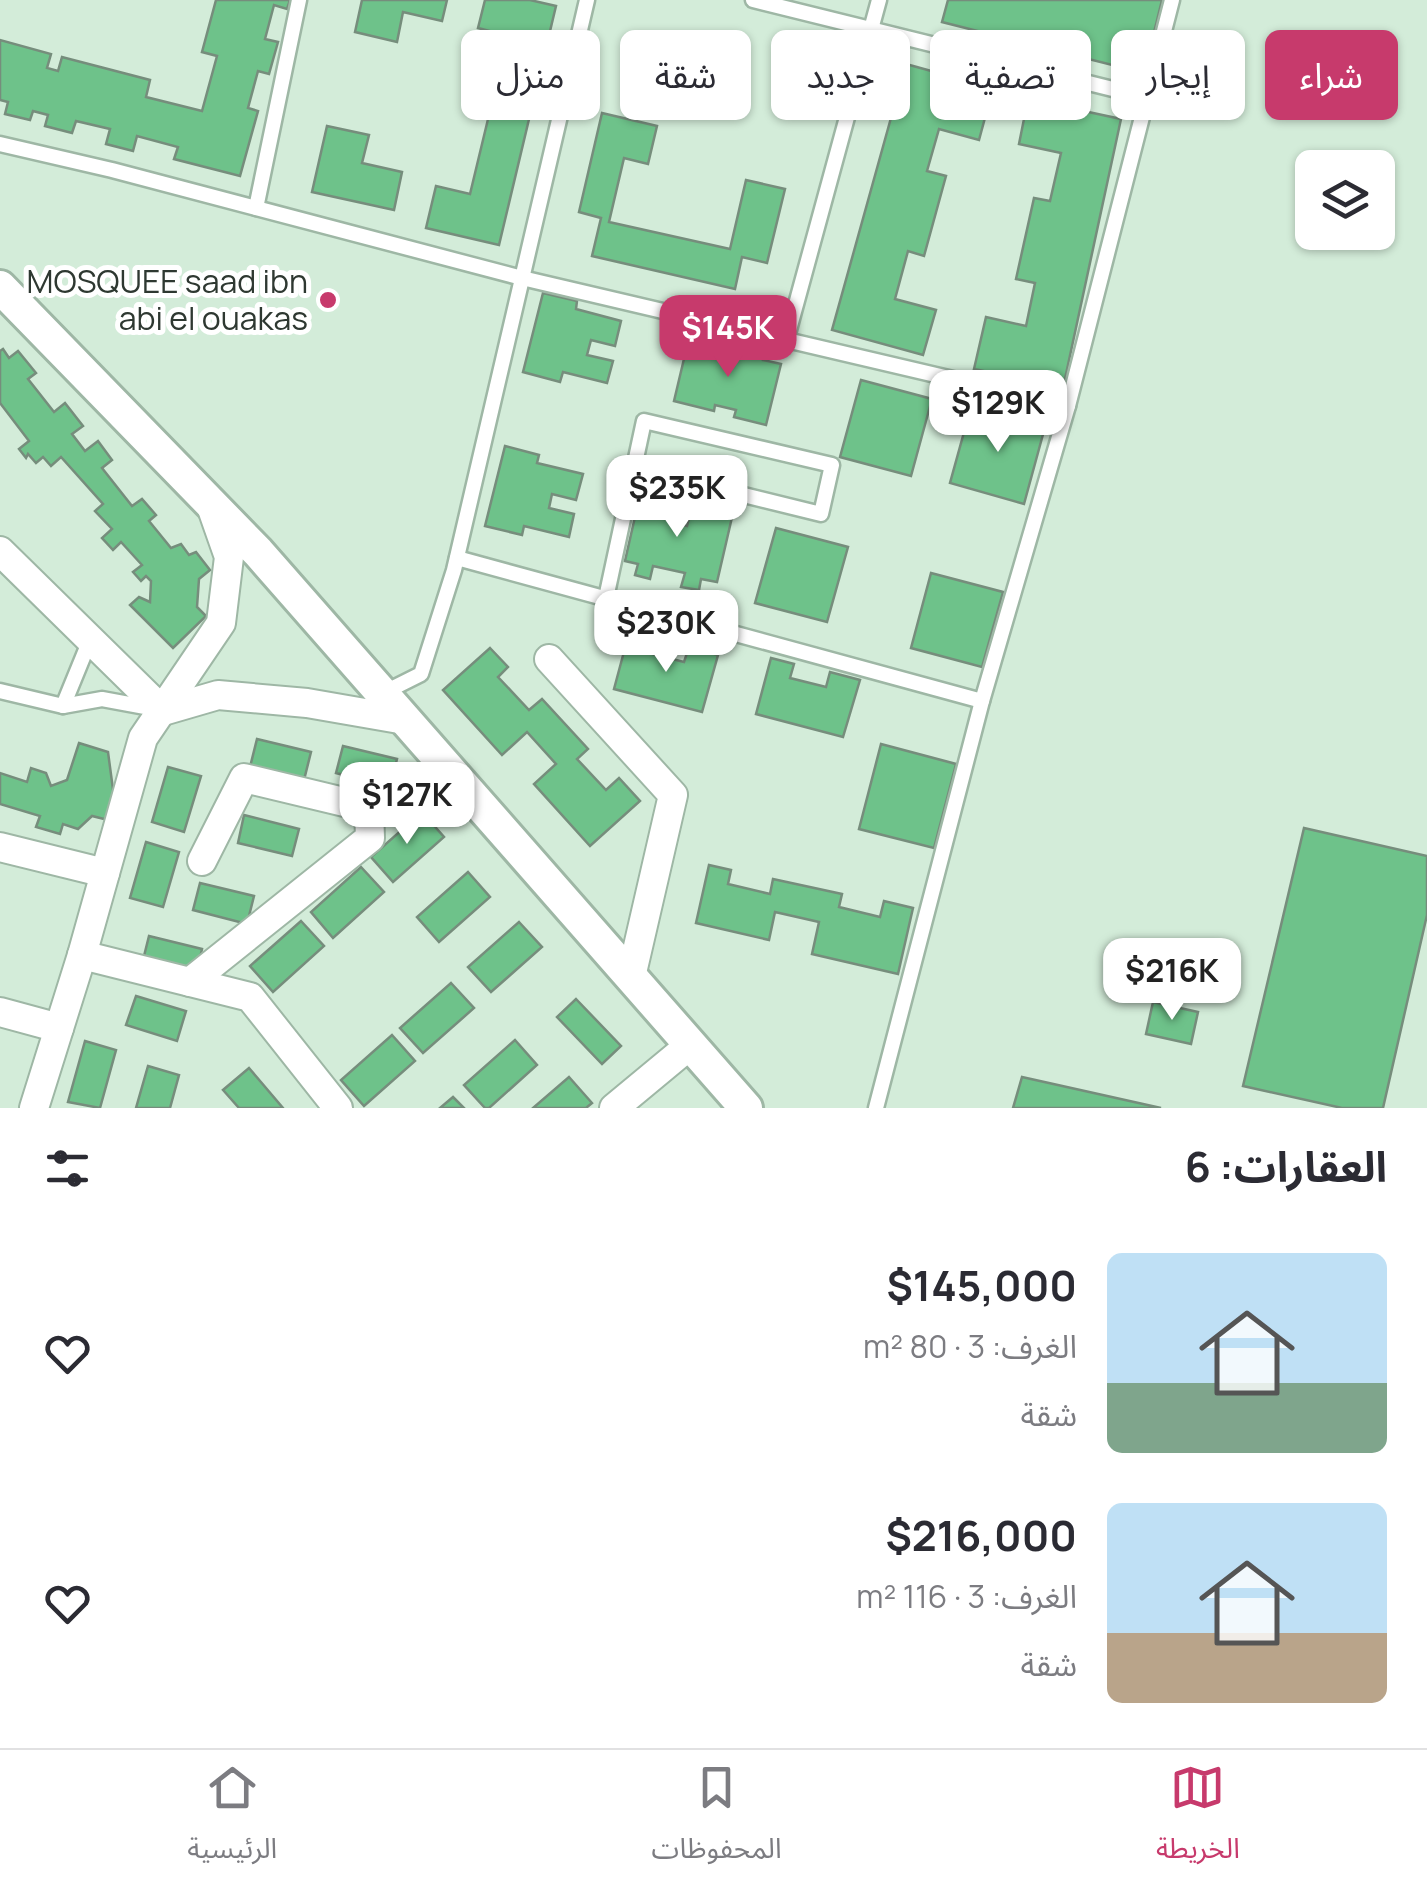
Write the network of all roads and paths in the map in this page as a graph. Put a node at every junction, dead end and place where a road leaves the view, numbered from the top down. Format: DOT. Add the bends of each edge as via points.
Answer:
graph roads {
  1 [pos="299,0"];
  2 [pos="587,0"];
  3 [pos="753,0"];
  4 [pos="879,0"];
  5 [pos="1172,0"];
  6 [pos="871,30"];
  7 [pos="1164,30"];
  8 [pos="910,40"];
  9 [pos="1111,89"];
  10 [pos="846,120"];
  11 [pos="1139,120"];
  12 [pos="0,144"];
  13 [pos="256,208"];
  14 [pos="522,278"];
  15 [pos="0,287"];
  16 [pos="786,341"];
  17 [pos="1068,406"];
  18 [pos="634,468"];
  19 [pos="210,502"];
  20 [pos="0,551"];
  21 [pos="457,558"];
  22 [pos="606,598"];
  23 [pos="90,640"];
  24 [pos="550,660"];
  25 [pos="0,691"];
  26 [pos="382,694"];
  27 [pos="982,701"];
  28 [pos="63,706"];
  29 [pos="162,710"];
  30 [pos="405,720"];
  31 [pos="0,847"];
  32 [pos="202,861"];
  33 [pos="105,873"];
  34 [pos="82,956"];
  35 [pos="631,977"];
  36 [pos="190,982"];
  37 [pos="0,1012"];
  38 [pos="59,1028"];
  39 [pos="690,1045"];
  40 [pos="34,1108"];
  41 [pos="338,1108"];
  42 [pos="614,1108"];
  43 [pos="746,1108"];
  44 [pos="876,1108"];
  1 -- 13 [label="lane"];
  2 -- 14 [label="lane"];
  3 -- 6 [label="lane"];
  4 -- 6 [label="lane"];
  5 -- 7 [label="lane"];
  8 -- 9 [label="lane"];
  10 -- 16 [label="lane"];
  11 -- 17 [label="lane"];
  12 -- 13 [label="lane"];
  13 -- 14 [label="lane"];
  14 -- 16 [label="lane"];
  14 -- 21 [label="lane"];
  15 -- 19 [label="street"];
  16 -- 17 [label="lane"];
  17 -- 27 [label="lane"];
  18 -- 18 [label="lane" via="644,421 832,465 820,514"];
  18 -- 22 [label="lane"];
  19 -- 26 [label="street"];
  19 -- 29 [label="street" via="229,557 221,623"];
  20 -- 23 [label="street"];
  21 -- 22 [label="lane"];
  21 -- 26 [label="lane" via="421,674"];
  22 -- 27 [label="lane"];
  23 -- 28 [label="lane"];
  23 -- 29 [label="street"];
  24 -- 35 [label="street" via="673,795"];
  25 -- 28 [label="lane"];
  26 -- 30 [label="street"];
  27 -- 44 [label="lane"];
  28 -- 29 [label="lane" via="102,698"];
  29 -- 30 [label="street" via="218,695"];
  29 -- 33 [label="street" via="144,738"];
  30 -- 35 [label="street"];
  31 -- 33 [label="street"];
  32 -- 36 [label="street" via="244,778 369,808 370,838"];
  33 -- 34 [label="street"];
  34 -- 36 [label="street"];
  34 -- 38 [label="street"];
  35 -- 39 [label="street"];
  36 -- 41 [label="street" via="250,997"];
  37 -- 38 [label="street"];
  38 -- 40 [label="street"];
  39 -- 42 [label="street"];
  39 -- 43 [label="street"];
}
